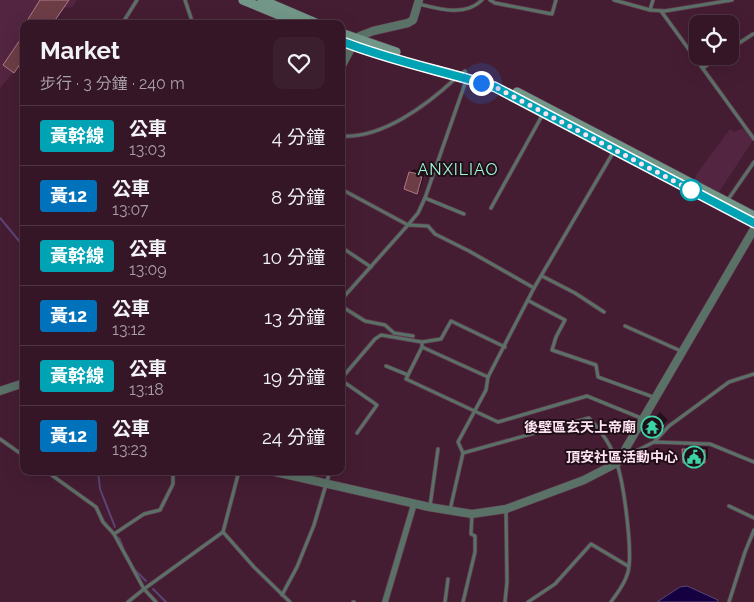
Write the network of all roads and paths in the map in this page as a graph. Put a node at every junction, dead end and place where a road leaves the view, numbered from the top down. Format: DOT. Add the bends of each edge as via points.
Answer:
graph roads {
  1 [pos="137,0"];
  2 [pos="185,0"];
  3 [pos="244,0"];
  4 [pos="262,0"];
  5 [pos="482,0"];
  6 [pos="490,0"];
  7 [pos="556,0"];
  8 [pos="614,0"];
  9 [pos="653,0"];
  10 [pos="732,0"];
  11 [pos="419,2"];
  12 [pos="650,10"];
  13 [pos="661,11"];
  14 [pos="124,20"];
  15 [pos="192,20"];
  16 [pos="292,20"];
  17 [pos="309,20"];
  18 [pos="753,34"];
  19 [pos="345,36"];
  20 [pos="345,41"];
  21 [pos="354,42"];
  22 [pos="739,43"];
  23 [pos="345,59"];
  24 [pos="707,65"];
  25 [pos="703,68"];
  26 [pos="464,75"];
  27 [pos="544,113"];
  28 [pos="345,136"];
  29 [pos="754,139"];
  30 [pos="614,150"];
  31 [pos="754,162"];
  32 [pos="345,191"];
  33 [pos="425,198"];
  34 [pos="725,205"];
  35 [pos="491,208"];
  36 [pos="464,214"];
  37 [pos="754,216"];
  38 [pos="754,223"];
  39 [pos="408,225"];
  40 [pos="754,229"];
  41 [pos="345,250"];
  42 [pos="371,267"];
  43 [pos="542,276"];
  44 [pos="534,288"];
  45 [pos="345,296"];
  46 [pos="529,302"];
  47 [pos="345,308"];
  48 [pos="604,312"];
  49 [pos="624,326"];
  50 [pos="413,336"];
  51 [pos="422,344"];
  52 [pos="505,347"];
  53 [pos="684,352"];
  54 [pos="386,366"];
  55 [pos="754,374"];
  56 [pos="345,375"];
  57 [pos="408,375"];
  58 [pos="488,377"];
  59 [pos="345,383"];
  60 [pos="20,384"];
  61 [pos="0,391"];
  62 [pos="657,398"];
  63 [pos="474,411"];
  64 [pos="644,419"];
  65 [pos="357,433"];
  66 [pos="0,439"];
  67 [pos="654,442"];
  68 [pos="438,449"];
  69 [pos="20,453"];
  70 [pos="463,453"];
  71 [pos="623,457"];
  72 [pos="754,462"];
  73 [pos="617,463"];
  74 [pos="52,475"];
  75 [pos="173,475"];
  76 [pos="238,475"];
  77 [pos="289,475"];
  78 [pos="329,475"];
  79 [pos="326,483"];
  80 [pos="414,504"];
  81 [pos="729,506"];
  82 [pos="429,507"];
  83 [pos="506,509"];
  84 [pos="450,511"];
  85 [pos="472,514"];
  86 [pos="754,518"];
  87 [pos="754,530"];
  88 [pos="223,532"];
  89 [pos="114,534"];
  90 [pos="629,566"];
  91 [pos="448,579"];
  92 [pos="144,589"];
  93 [pos="282,595"];
  94 [pos="128,602"];
  95 [pos="156,602"];
  96 [pos="290,602"];
  97 [pos="385,602"];
  98 [pos="445,602"];
  99 [pos="463,602"];
  100 [pos="505,602"];
  101 [pos="528,602"];
  102 [pos="611,602"];
  103 [pos="729,602"];
  1 -- 14 [label="lane"];
  2 -- 15 [label="lane"];
  3 -- 16 [label="main road"];
  4 -- 17 [label="main road"];
  5 -- 11 [label="lane" via="468,8 449,11"];
  6 -- 7 [label="lane" via="552,14"];
  8 -- 12 [label="lane"];
  9 -- 12 [label="lane"];
  10 -- 13 [label="lane"];
  11 -- 21 [label="street" via="413,20 373,31"];
  12 -- 13 [label="lane"];
  13 -- 25 [label="lane"];
  18 -- 22 [label="lane"];
  19 -- 21 [label="main road"];
  20 -- 21 [label="main road"];
  21 -- 23 [label="street"];
  21 -- 26 [label="main road" via="379,54"];
  24 -- 25 [label="lane"];
  25 -- 29 [label="lane"];
  26 -- 27 [label="main road"];
  26 -- 28 [label="lane" via="391,126 366,135"];
  26 -- 33 [label="lane"];
  26 -- 34 [label="main road" via="497,82"];
  27 -- 30 [label="main road"];
  27 -- 35 [label="lane"];
  30 -- 34 [label="main road"];
  30 -- 43 [label="lane"];
  31 -- 34 [label="lane"];
  32 -- 39 [label="lane"];
  33 -- 36 [label="lane"];
  33 -- 39 [label="lane"];
  34 -- 37 [label="main road"];
  34 -- 38 [label="main road"];
  39 -- 42 [label="lane"];
  39 -- 44 [label="lane" via="428,226 435,234"];
  40 -- 53 [label="street"];
  41 -- 42 [label="lane"];
  42 -- 45 [label="lane"];
  43 -- 44 [label="lane"];
  43 -- 48 [label="lane"];
  44 -- 46 [label="lane"];
  46 -- 52 [label="lane"];
  46 -- 62 [label="lane" via="565,320 552,350 596,365 598,377"];
  47 -- 50 [label="lane" via="365,321 385,325 394,333"];
  49 -- 53 [label="lane"];
  51 -- 52 [label="lane" via="440,339 451,321"];
  51 -- 56 [label="lane" via="381,335"];
  51 -- 57 [label="lane"];
  51 -- 58 [label="lane"];
  52 -- 58 [label="lane"];
  53 -- 62 [label="street"];
  54 -- 57 [label="lane"];
  55 -- 67 [label="lane" via="729,382 669,426"];
  57 -- 63 [label="lane" via="406,379"];
  58 -- 63 [label="lane" via="486,390"];
  59 -- 65 [label="lane" via="377,405"];
  60 -- 61 [label="street"];
  62 -- 64 [label="street"];
  63 -- 64 [label="lane" via="498,422 587,396"];
  63 -- 70 [label="lane" via="458,442"];
  64 -- 71 [label="street"];
  66 -- 69 [label="lane"];
  67 -- 71 [label="lane"];
  67 -- 72 [label="lane" via="710,444"];
  68 -- 82 [label="lane"];
  70 -- 73 [label="lane" via="590,418 602,433"];
  70 -- 84 [label="lane"];
  71 -- 73 [label="street"];
  73 -- 83 [label="street" via="584,480"];
  73 -- 90 [label="lane"];
  74 -- 89 [label="lane" via="96,507"];
  75 -- 89 [label="lane" via="173,484 160,510 144,514"];
  76 -- 88 [label="lane"];
  77 -- 79 [label="street"];
  78 -- 79 [label="lane"];
  79 -- 80 [label="street"];
  79 -- 93 [label="lane" via="314,525"];
  80 -- 82 [label="street"];
  80 -- 97 [label="street"];
  81 -- 86 [label="lane"];
  82 -- 84 [label="street"];
  83 -- 85 [label="street"];
  83 -- 100 [label="lane"];
  84 -- 85 [label="street"];
  85 -- 99 [label="lane" via="471,534 475,536 475,552"];
  87 -- 103 [label="lane"];
  88 -- 92 [label="lane"];
  88 -- 93 [label="lane"];
  89 -- 92 [label="lane"];
  90 -- 101 [label="lane" via="591,544 561,578"];
  90 -- 102 [label="lane" via="623,586"];
  91 -- 98 [label="lane"];
  92 -- 94 [label="lane"];
  92 -- 95 [label="lane"];
  93 -- 96 [label="lane"];
}
